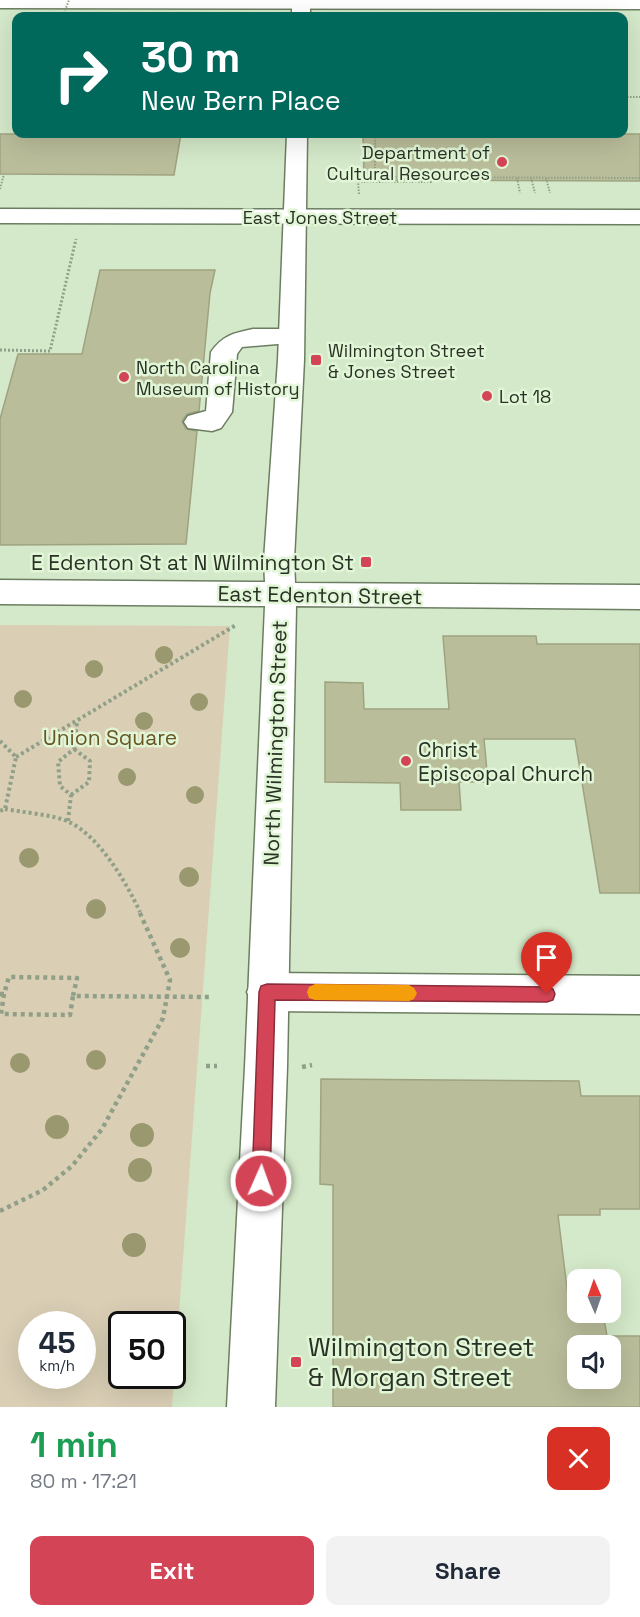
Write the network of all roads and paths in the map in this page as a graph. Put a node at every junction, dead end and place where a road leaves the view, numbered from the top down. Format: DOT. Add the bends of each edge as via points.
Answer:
graph roads {
  1 [pos="537,2"];
  2 [pos="0,3"];
  3 [pos="640,4"];
  4 [pos="63,6"];
  5 [pos="301,7"];
  6 [pos="297,138"];
  7 [pos="375,138"];
  8 [pos="4,174"];
  9 [pos="517,178"];
  10 [pos="531,178"];
  11 [pos="546,178"];
  12 [pos="640,178"];
  13 [pos="430,180"];
  14 [pos="0,189"];
  15 [pos="360,200"];
  16 [pos="521,200"];
  17 [pos="536,200"];
  18 [pos="552,200"];
  19 [pos="0,216"];
  20 [pos="640,217"];
  21 [pos="295,218"];
  22 [pos="78,230"];
  23 [pos="292,337"];
  24 [pos="0,350"];
  25 [pos="197,422"];
  26 [pos="235,560"];
  27 [pos="245,560"];
  28 [pos="0,592"];
  29 [pos="280,593"];
  30 [pos="640,597"];
  31 [pos="234,625"];
  32 [pos="77,721"];
  33 [pos="0,741"];
  34 [pos="74,749"];
  35 [pos="16,757"];
  36 [pos="71,795"];
  37 [pos="2,810"];
  38 [pos="68,821"];
  39 [pos="267,992"];
  40 [pos="2,994"];
  41 [pos="640,995"];
  42 [pos="73,996"];
  43 [pos="167,997"];
  44 [pos="211,997"];
  45 [pos="206,1066"];
  46 [pos="217,1066"];
  47 [pos="0,1211"];
  48 [pos="251,1407"];
  1 -- 3 [label="street"];
  1 -- 5 [label="street"];
  2 -- 4 [label="street"];
  4 -- 5 [label="street"];
  6 -- 21 [label="street, North Wilmington Street"];
  7 -- 9 [label="path" via="375,177"];
  8 -- 14 [label="path"];
  9 -- 10 [label="path"];
  9 -- 16 [label="path"];
  10 -- 11 [label="path"];
  10 -- 17 [label="path"];
  11 -- 12 [label="path"];
  11 -- 18 [label="path"];
  13 -- 15 [label="path" via="358,182"];
  19 -- 21 [label="street, East Jones Street"];
  20 -- 21 [label="street, East Jones Street"];
  21 -- 23 [label="street, North Wilmington Street"];
  22 -- 24 [label="path" via="50,351"];
  23 -- 25 [label="street" via="234,341 224,352 219,412 212,422"];
  23 -- 29 [label="street, North Wilmington Street"];
  26 -- 27 [label="path"];
  28 -- 29 [label="street, East Edenton Street"];
  29 -- 30 [label="street, East Edenton Street"];
  29 -- 39 [label="street, North Wilmington Street"];
  31 -- 32 [label="path"];
  32 -- 34 [label="path"];
  32 -- 35 [label="path"];
  33 -- 35 [label="path"];
  34 -- 36 [label="path" via="58,762 60,786"];
  34 -- 36 [label="path" via="90,760 89,782"];
  35 -- 37 [label="path"];
  36 -- 38 [label="path"];
  37 -- 38 [label="path"];
  38 -- 43 [label="path" via="94,840 131,892 170,980"];
  39 -- 41 [label="street"];
  39 -- 48 [label="street, North Wilmington Street"];
  40 -- 42 [label="path" via="9,977 77,978"];
  40 -- 42 [label="path" via="1,1014 70,1015"];
  42 -- 43 [label="path"];
  43 -- 44 [label="path"];
  43 -- 47 [label="path" via="163,1018 102,1129 72,1166 43,1190"];
  45 -- 46 [label="path"];
}
